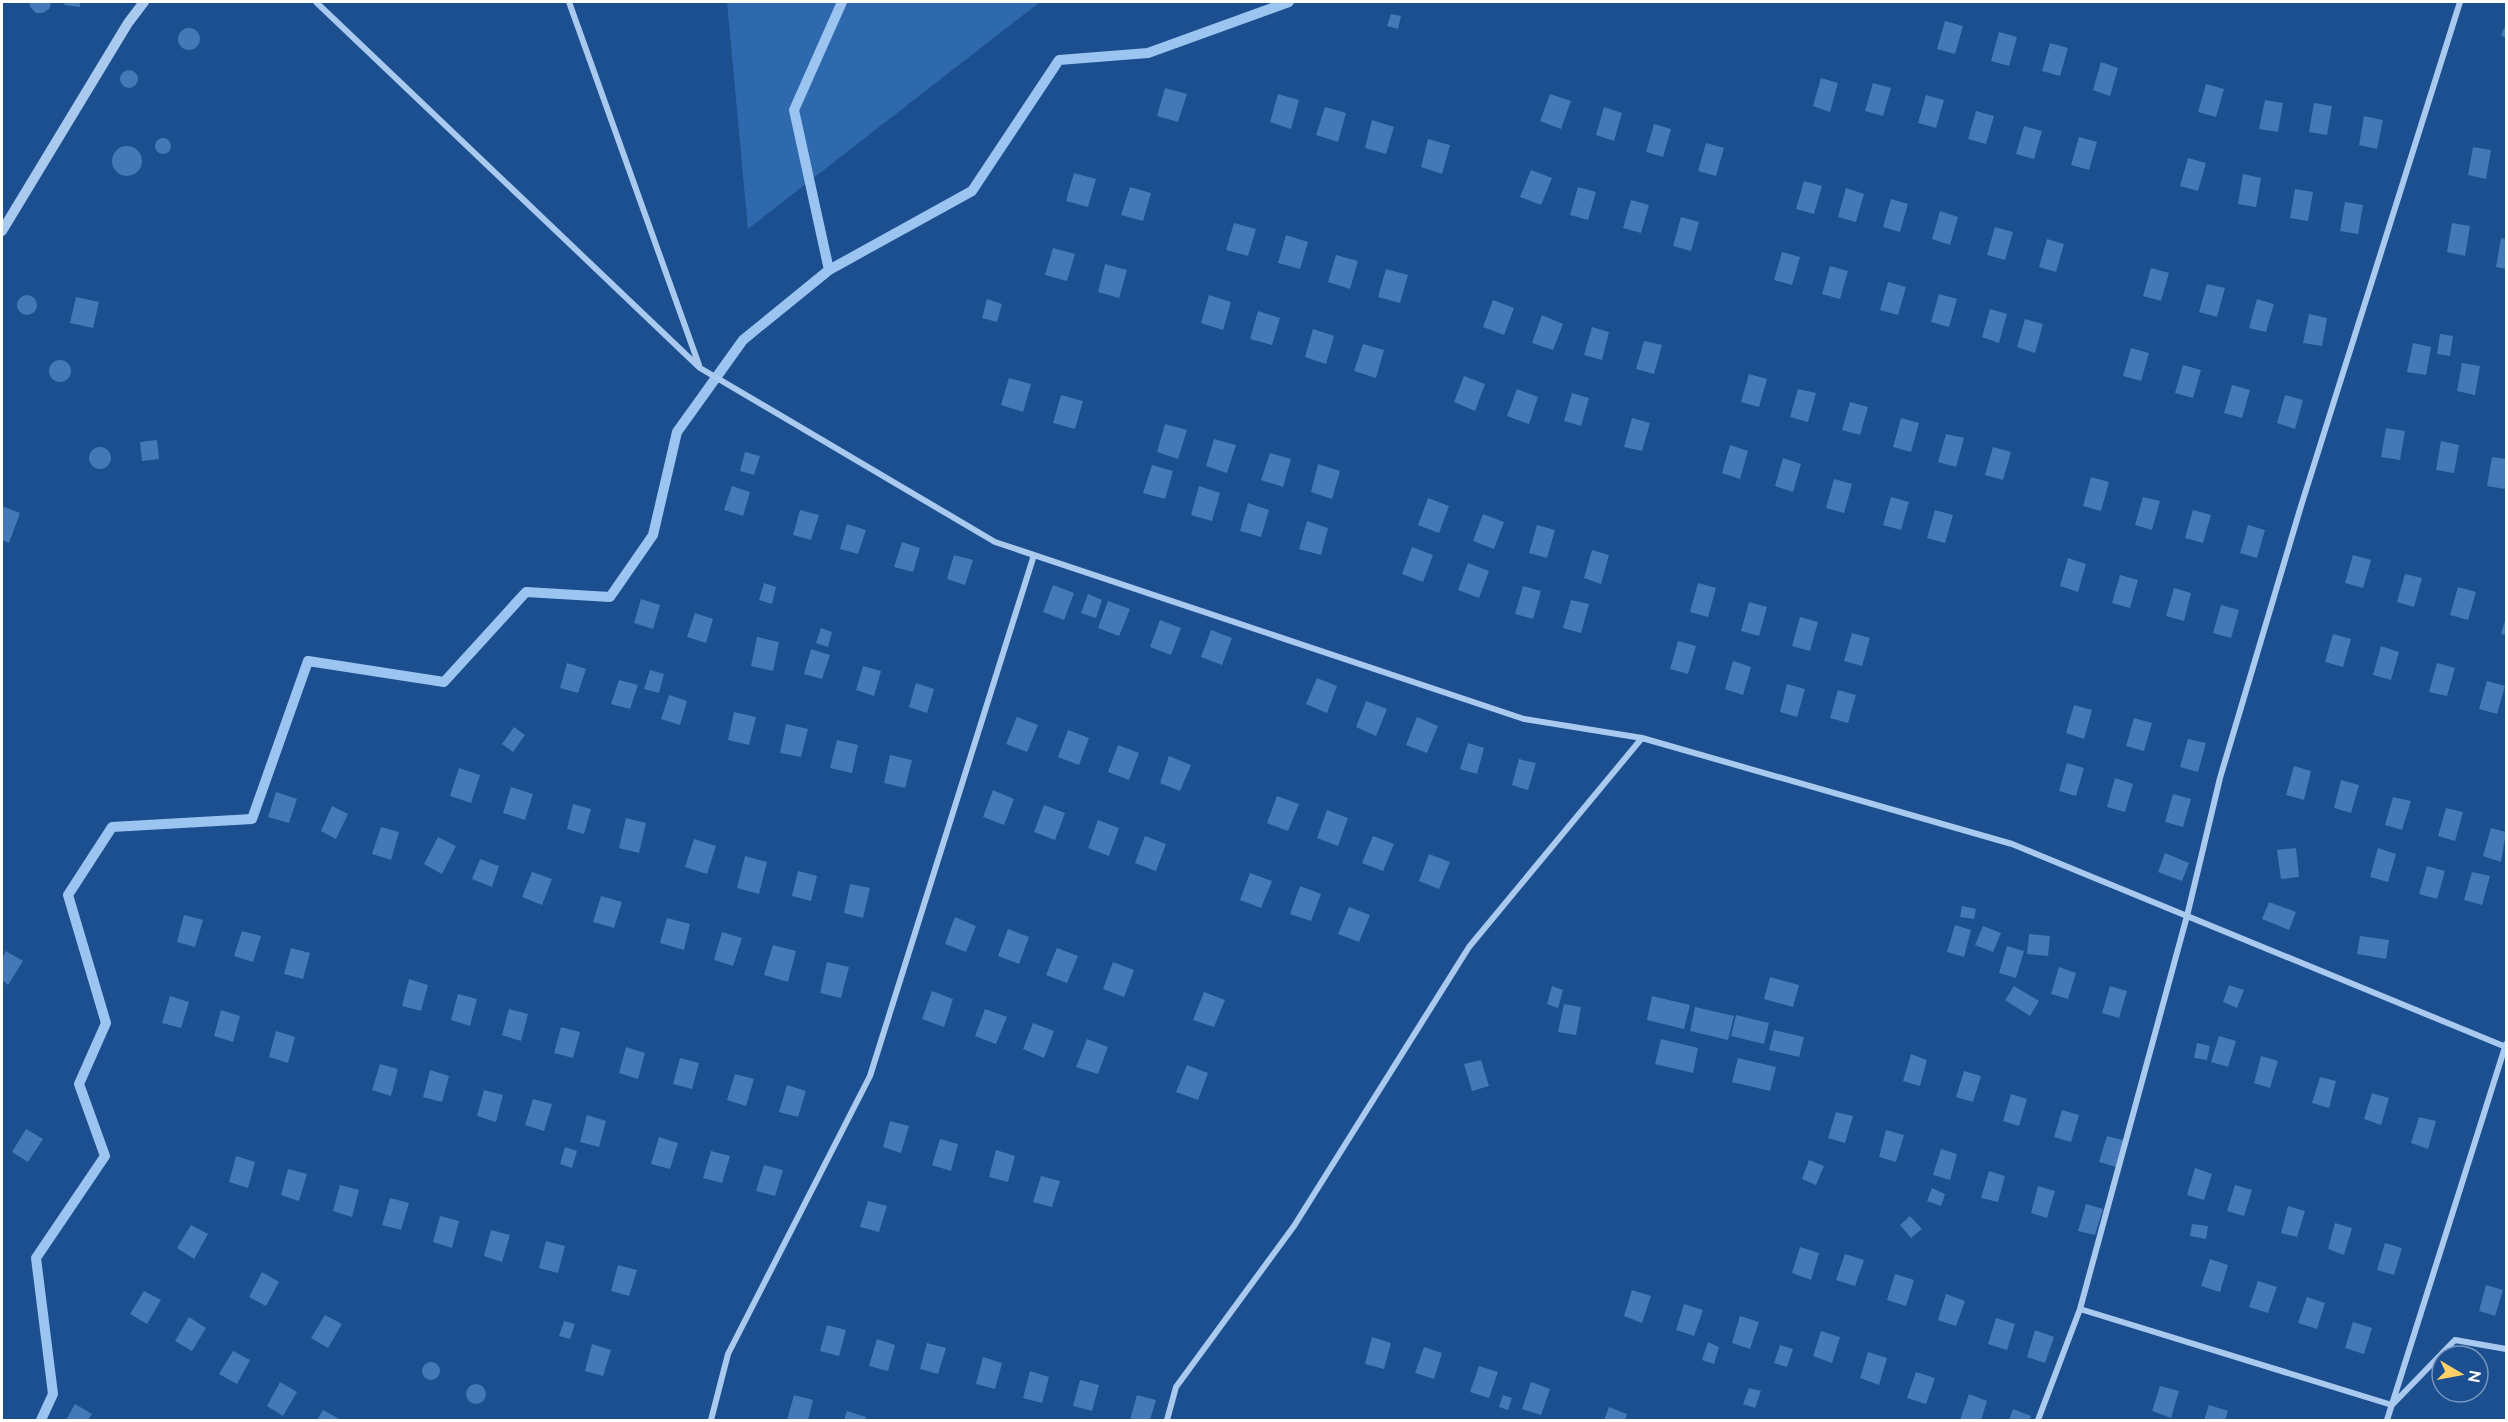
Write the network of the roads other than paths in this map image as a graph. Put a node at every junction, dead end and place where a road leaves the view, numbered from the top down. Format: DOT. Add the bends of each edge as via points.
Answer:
graph roads {
  1 [pos="144,2"];
  2 [pos="316,2"];
  3 [pos="569,2"];
  4 [pos="2460,2"];
  5 [pos="2,231"];
  6 [pos="700,368"];
  7 [pos="1034,555"];
  8 [pos="1642,738"];
  9 [pos="2187,916"];
  10 [pos="2506,1045"];
  11 [pos="2080,1309"];
  12 [pos="2506,1349"];
  13 [pos="2392,1405"];
  14 [pos="711,1420"];
  15 [pos="1167,1420"];
  16 [pos="2038,1420"];
  17 [pos="2387,1420"];
  1 -- 5 [label="street"];
  2 -- 6 [label="street"];
  3 -- 6 [label="street"];
  4 -- 9 [label="street" via="2220,778"];
  6 -- 7 [label="street" via="995,542"];
  7 -- 8 [label="street" via="1524,719"];
  7 -- 14 [label="street" via="870,1076 728,1354"];
  8 -- 9 [label="street" via="2012,844"];
  8 -- 15 [label="street" via="1468,947 1294,1226 1176,1387"];
  9 -- 10 [label="street"];
  9 -- 11 [label="street"];
  10 -- 13 [label="street"];
  11 -- 13 [label="street"];
  11 -- 16 [label="street"];
  12 -- 13 [label="street" via="2455,1340"];
  13 -- 17 [label="street"];
}
